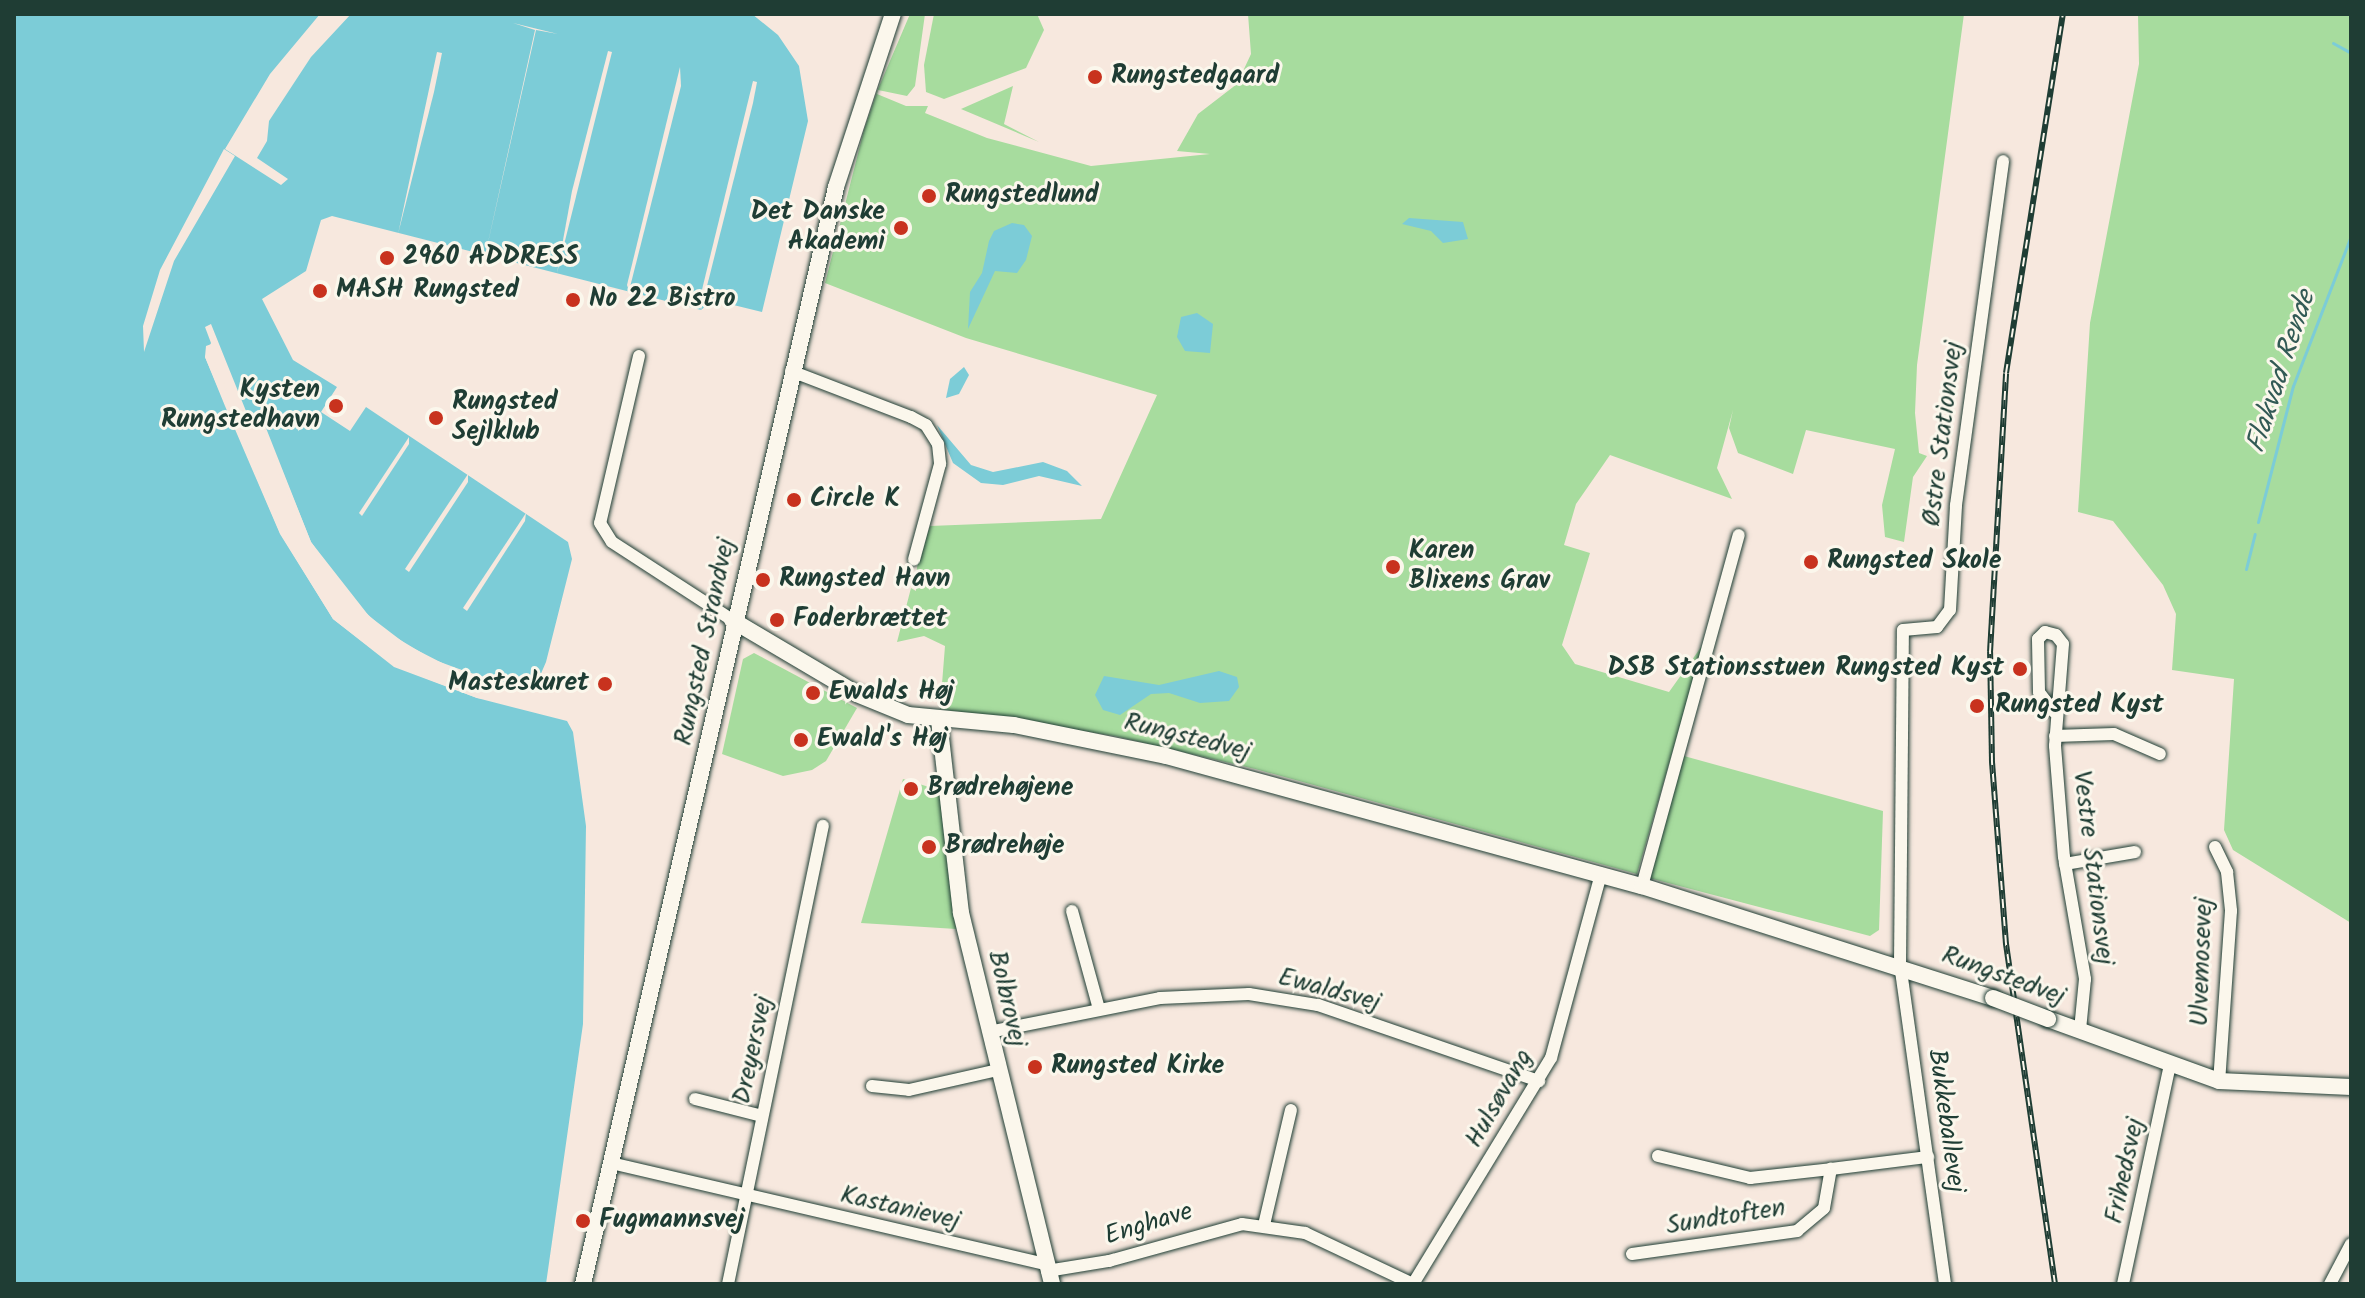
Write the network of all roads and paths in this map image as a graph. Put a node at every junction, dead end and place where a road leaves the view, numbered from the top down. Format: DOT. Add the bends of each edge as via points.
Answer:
graph roads {
  1 [pos="893,14"];
  2 [pos="2003,161"];
  3 [pos="639,356"];
  4 [pos="791,371"];
  5 [pos="1739,535"];
  6 [pos="914,560"];
  7 [pos="732,620"];
  8 [pos="2054,712"];
  9 [pos="939,720"];
  10 [pos="2055,736"];
  11 [pos="2160,754"];
  12 [pos="823,826"];
  13 [pos="2215,847"];
  14 [pos="2135,852"];
  15 [pos="2065,864"];
  16 [pos="1601,874"];
  17 [pos="1642,886"];
  18 [pos="1072,911"];
  19 [pos="1900,965"];
  20 [pos="1099,1009"];
  21 [pos="2080,1030"];
  22 [pos="989,1032"];
  23 [pos="2170,1065"];
  24 [pos="998,1070"];
  25 [pos="1539,1081"];
  26 [pos="2219,1081"];
  27 [pos="872,1086"];
  28 [pos="2351,1087"];
  29 [pos="695,1099"];
  30 [pos="1291,1110"];
  31 [pos="762,1116"];
  32 [pos="1658,1156"];
  33 [pos="1928,1157"];
  34 [pos="611,1163"];
  35 [pos="1831,1169"];
  36 [pos="746,1195"];
  37 [pos="1264,1225"];
  38 [pos="2351,1244"];
  39 [pos="1632,1254"];
  40 [pos="1048,1273"];
  41 [pos="583,1284"];
  42 [pos="728,1284"];
  43 [pos="1413,1284"];
  44 [pos="1945,1284"];
  45 [pos="2123,1284"];
  46 [pos="2330,1284"];
  1 -- 4 [label="main road, Rungsted Strandvej" via="851,130"];
  2 -- 19 [label="street, Østre Stationsvej" via="1957,490 1950,610 1936,627 1903,630"];
  3 -- 7 [label="street" via="600,523 612,542"];
  4 -- 6 [label="street" via="926,425 938,444 940,464"];
  4 -- 7 [label="main road, Rungsted Strandvej"];
  5 -- 17 [label="street"];
  7 -- 9 [label="main road, Rungstedvej" via="875,704"];
  7 -- 34 [label="main road, Rungsted Strandvej" via="704,768"];
  8 -- 8 [label="street, Vestre Stationsvej" via="2063,644 2045,632 2038,639 2039,692"];
  8 -- 10 [label="street, Vestre Stationsvej"];
  9 -- 16 [label="main road, Rungstedvej" via="1014,725 1162,755"];
  9 -- 22 [label="main road, Bolbrovej" via="957,892"];
  10 -- 11 [label="street" via="2114,734"];
  10 -- 15 [label="street, Vestre Stationsvej"];
  12 -- 31 [label="street, Dreyersvej"];
  13 -- 26 [label="street, Ulvemosevej" via="2227,872 2231,911"];
  14 -- 15 [label="street"];
  15 -- 21 [label="street, Vestre Stationsvej" via="2085,979"];
  16 -- 17 [label="main road, Rungstedvej"];
  16 -- 25 [label="street, Hulsøvang" via="1553,1053"];
  17 -- 19 [label="main road, Rungstedvej"];
  18 -- 20 [label="street"];
  19 -- 21 [label="main road, Rungstedvej, bridge"];
  19 -- 33 [label="street, Bukkeballevej"];
  20 -- 22 [label="street, Ewaldsvej"];
  20 -- 25 [label="street, Ewaldsvej" via="1204,994 1286,998"];
  21 -- 23 [label="main road, Rungstedvej"];
  22 -- 24 [label="main road, Bolbrovej"];
  23 -- 26 [label="main road, Rungstedvej"];
  23 -- 45 [label="street, Frihedsvej"];
  24 -- 27 [label="street" via="909,1090"];
  24 -- 40 [label="main road, Bolbrovej"];
  25 -- 43 [label="street, Hulsøvang"];
  26 -- 28 [label="main road, Rungstedvej"];
  29 -- 31 [label="street"];
  30 -- 37 [label="street"];
  31 -- 36 [label="street, Dreyersvej"];
  32 -- 35 [label="street" via="1750,1178"];
  33 -- 35 [label="street"];
  33 -- 44 [label="street, Bukkeballevej"];
  34 -- 36 [label="street"];
  34 -- 41 [label="main road, Rungsted Strandvej"];
  35 -- 39 [label="street, Sundtoften" via="1824,1208 1797,1231"];
  36 -- 40 [label="street, Kastanievej"];
  36 -- 42 [label="street, Dreyersvej"];
  37 -- 40 [label="street, Enghave" via="1218,1227 1109,1261"];
  37 -- 43 [label="street, Enghave" via="1305,1233"];
  38 -- 46 [label="street"];
}
